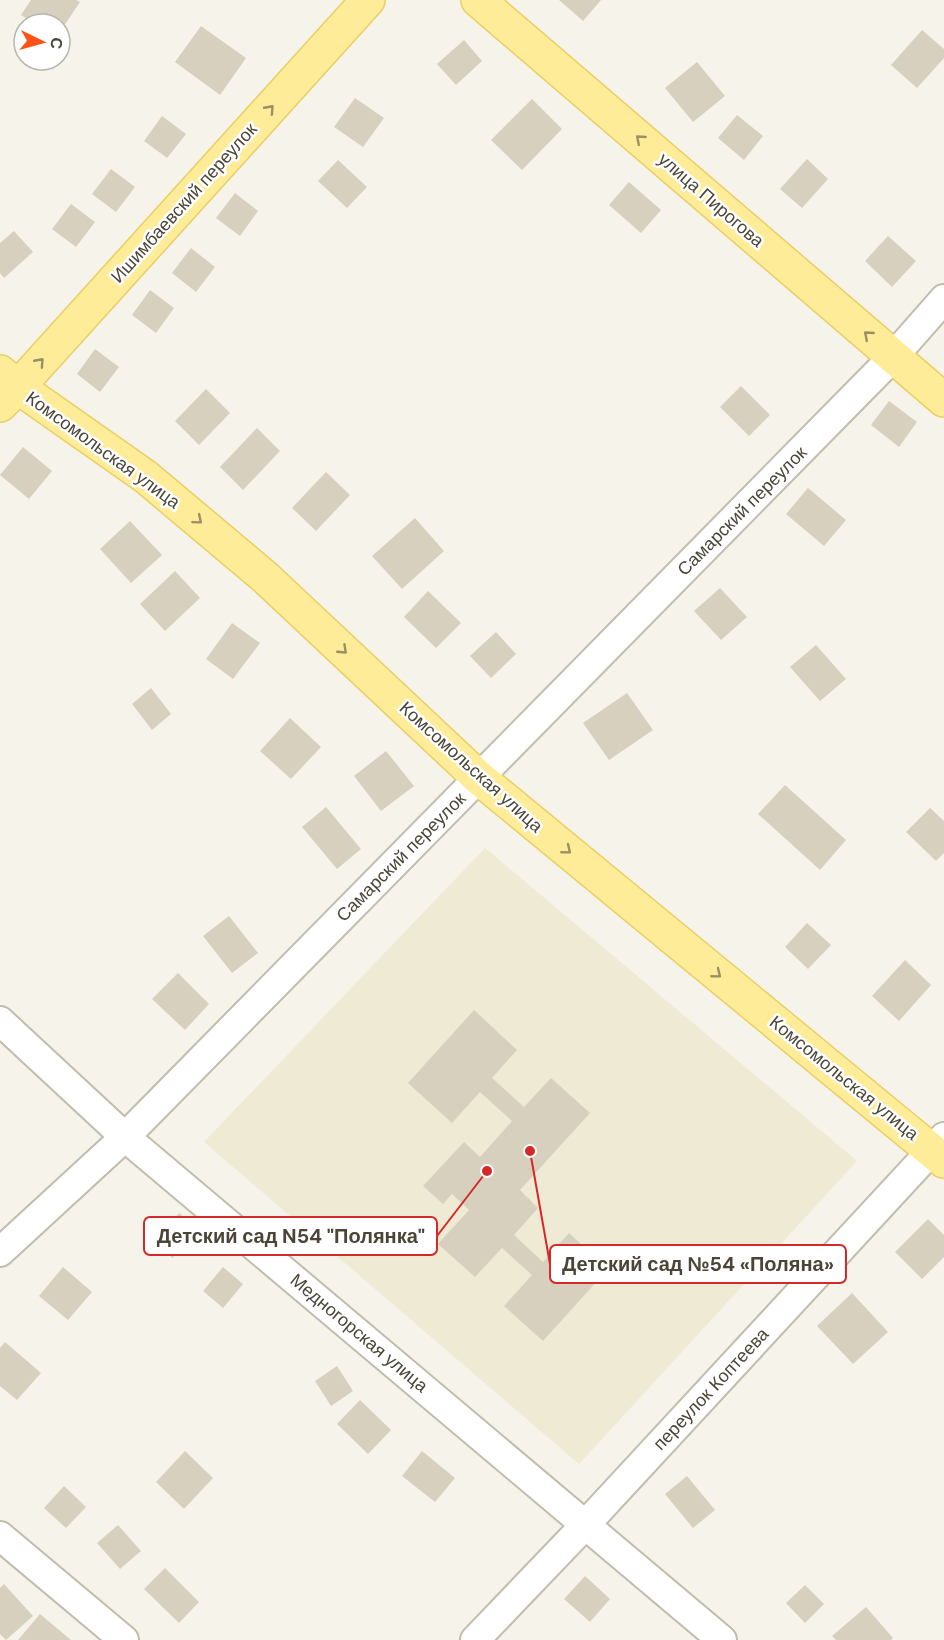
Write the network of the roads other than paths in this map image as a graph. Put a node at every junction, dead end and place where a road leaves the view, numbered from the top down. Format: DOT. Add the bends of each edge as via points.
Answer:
graph roads {
  1 [pos="368,0"];
  2 [pos="478,0"];
  3 [pos="944,299"];
  4 [pos="893,357"];
  5 [pos="6,388"];
  6 [pos="944,400"];
  7 [pos="478,778"];
  8 [pos="0,1021"];
  9 [pos="125,1137"];
  10 [pos="940,1149"];
  11 [pos="0,1252"];
  12 [pos="586,1524"];
  13 [pos="0,1536"];
  14 [pos="123,1640"];
  15 [pos="475,1640"];
  16 [pos="722,1640"];
  5 -- 1 [label="main road, Ишимбаевский переулок, one-way"];
  4 -- 2 [label="main road, улица Пирогова, one-way"];
  3 -- 4 [label="street, Самарский переулок"];
  4 -- 6 [label="main road, улица Пирогова"];
  4 -- 7 [label="street, Самарский переулок"];
  5 -- 7 [label="main road, Комсомольская улица, one-way" via="146,477 266,578"];
  7 -- 9 [label="street, Самарский переулок"];
  7 -- 10 [label="main road, Комсомольская улица, one-way"];
  8 -- 9 [label="street, Медногорская улица"];
  9 -- 11 [label="street, Самарский переулок"];
  9 -- 12 [label="street, Медногорская улица"];
  10 -- 12 [label="street, переулок Коптеева"];
  12 -- 15 [label="street, переулок Коптеева"];
  12 -- 16 [label="street, Медногорская улица"];
  13 -- 14 [label="street"];
}
